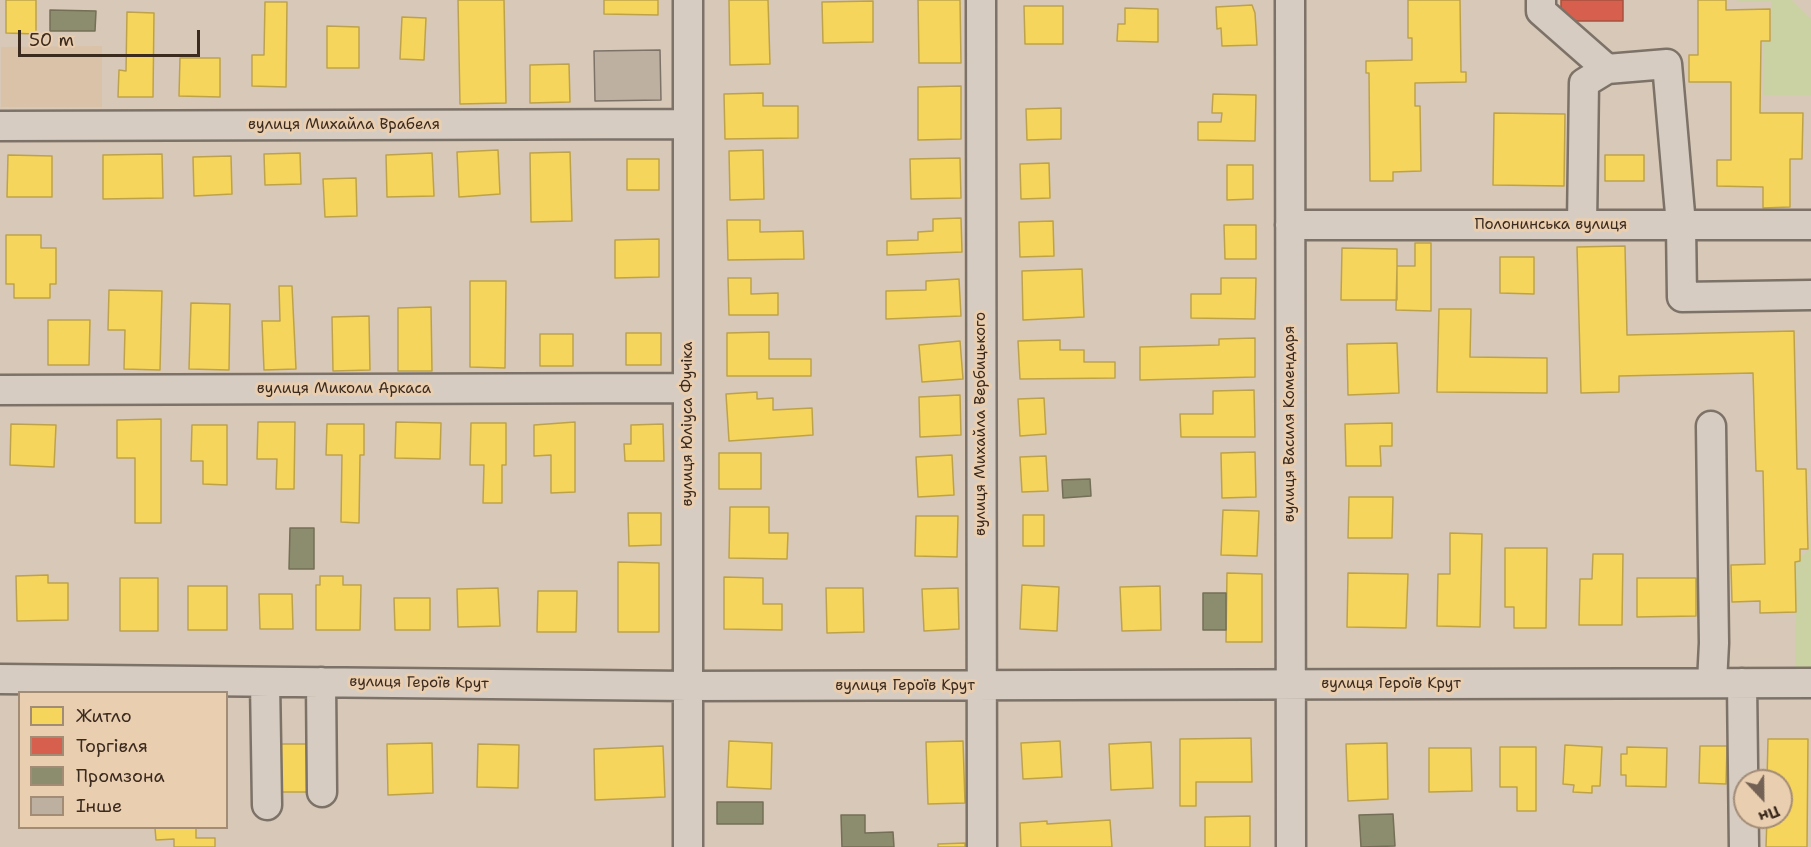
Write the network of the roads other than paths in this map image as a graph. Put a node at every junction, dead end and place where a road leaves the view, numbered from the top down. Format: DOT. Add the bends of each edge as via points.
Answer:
graph roads {
  1 [pos="688,0"];
  2 [pos="981,0"];
  3 [pos="1290,0"];
  4 [pos="1541,0"];
  5 [pos="1607,69"];
  6 [pos="688,124"];
  7 [pos="0,126"];
  8 [pos="1290,225"];
  9 [pos="1582,225"];
  10 [pos="1681,225"];
  11 [pos="1811,225"];
  12 [pos="1811,295"];
  13 [pos="688,388"];
  14 [pos="0,390"];
  15 [pos="1711,426"];
  16 [pos="0,679"];
  17 [pos="265,682"];
  18 [pos="321,682"];
  19 [pos="1712,683"];
  20 [pos="1742,683"];
  21 [pos="1811,683"];
  22 [pos="981,685"];
  23 [pos="1291,685"];
  24 [pos="688,686"];
  25 [pos="322,792"];
  26 [pos="267,805"];
  27 [pos="688,847"];
  28 [pos="981,847"];
  29 [pos="1291,847"];
  30 [pos="1744,847"];
  1 -- 6 [label="street, вулиця Юліуса Фучіка"];
  2 -- 22 [label="street, вулиця Михайла Вербицького"];
  3 -- 8 [label="street, вулиця Василя Комендаря"];
  4 -- 5 [label="street" via="1541,11"];
  5 -- 9 [label="street" via="1584,83"];
  5 -- 10 [label="street" via="1666,64"];
  6 -- 7 [label="street, вулиця Михайла Врабеля"];
  6 -- 13 [label="street, вулиця Юліуса Фучіка"];
  8 -- 9 [label="street, Полонинська вулиця"];
  8 -- 23 [label="street, вулиця Василя Комендаря"];
  9 -- 10 [label="street, Полонинська вулиця"];
  10 -- 11 [label="street, Полонинська вулиця"];
  10 -- 12 [label="street" via="1682,297"];
  13 -- 14 [label="street, вулиця Миколи Аркаса"];
  13 -- 24 [label="street, вулиця Юліуса Фучіка"];
  15 -- 19 [label="street"];
  16 -- 17 [label="street, вулиця Героїв Крут"];
  17 -- 18 [label="street, вулиця Героїв Крут"];
  17 -- 26 [label="street"];
  18 -- 24 [label="street, вулиця Героїв Крут"];
  18 -- 25 [label="street"];
  19 -- 20 [label="street, вулиця Героїв Крут"];
  19 -- 23 [label="street, вулиця Героїв Крут"];
  20 -- 21 [label="street, вулиця Героїв Крут"];
  20 -- 30 [label="street"];
  22 -- 23 [label="street, вулиця Героїв Крут"];
  22 -- 24 [label="street, вулиця Героїв Крут"];
  22 -- 28 [label="street, вулиця Михайла Вербицького"];
  23 -- 29 [label="street, вулиця Василя Комендаря"];
  24 -- 27 [label="street, вулиця Юліуса Фучіка"];
}
